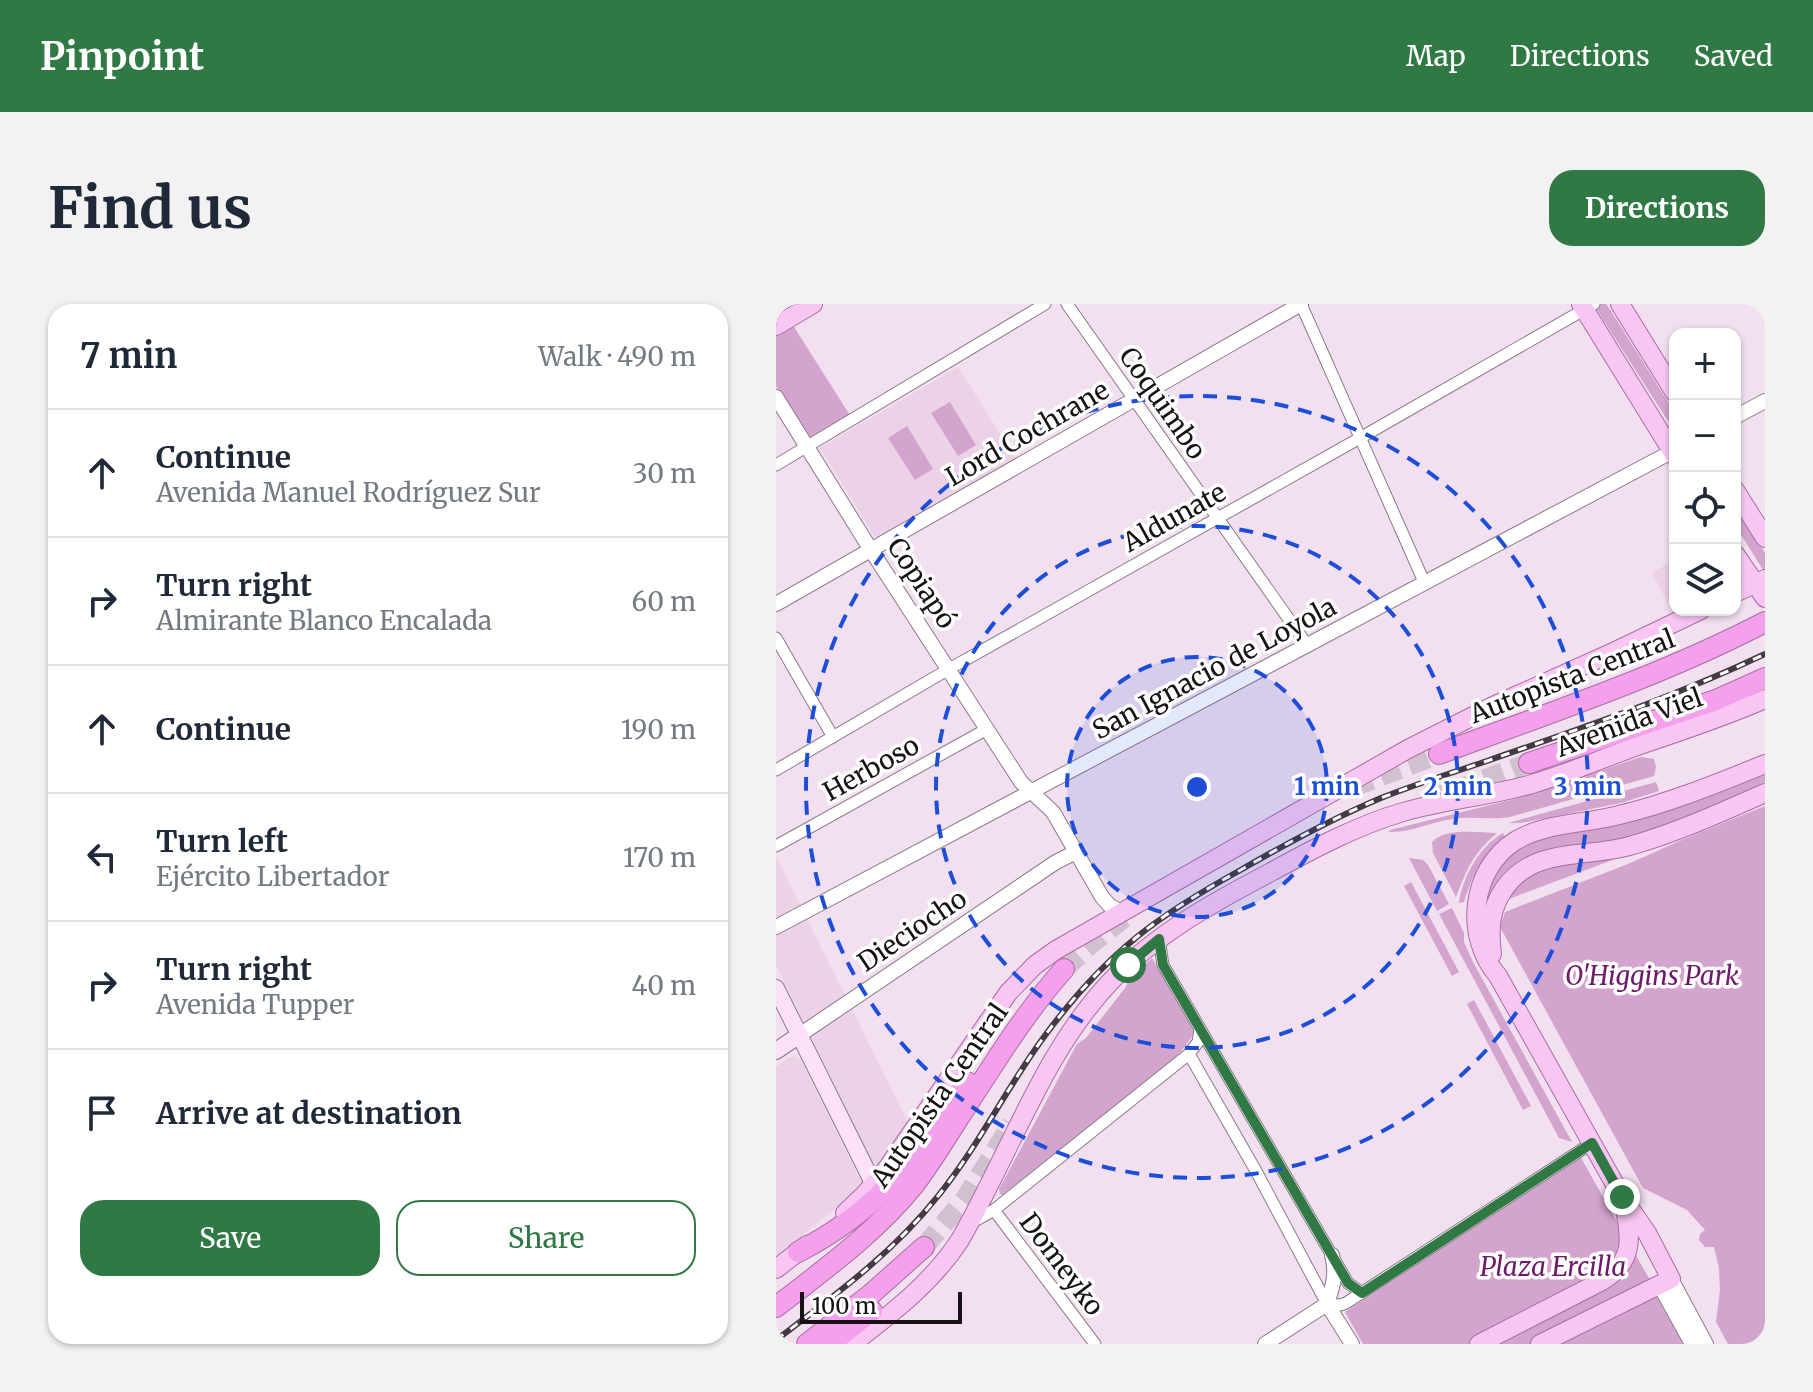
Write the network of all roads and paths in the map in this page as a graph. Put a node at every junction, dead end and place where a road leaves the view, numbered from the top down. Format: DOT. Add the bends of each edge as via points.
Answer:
graph roads {
  1 [pos="813,304"];
  2 [pos="1045,304"];
  3 [pos="1067,304"];
  4 [pos="1301,304"];
  5 [pos="1620,304"];
  6 [pos="1586,306"];
  7 [pos="776,326"];
  8 [pos="1669,383"];
  9 [pos="776,397"];
  10 [pos="1134,400"];
  11 [pos="1765,401"];
  12 [pos="1741,414"];
  13 [pos="1360,438"];
  14 [pos="1669,445"];
  15 [pos="807,447"];
  16 [pos="1669,456"];
  17 [pos="776,465"];
  18 [pos="1741,500"];
  19 [pos="1217,517"];
  20 [pos="1765,538"];
  21 [pos="871,550"];
  22 [pos="1741,561"];
  23 [pos="1425,584"];
  24 [pos="1762,587"];
  25 [pos="1741,592"];
  26 [pos="778,600"];
  27 [pos="1688,616"];
  28 [pos="1759,626"];
  29 [pos="776,638"];
  30 [pos="1307,645"];
  31 [pos="949,669"];
  32 [pos="1765,678"];
  33 [pos="1765,699"];
  34 [pos="987,729"];
  35 [pos="833,737"];
  36 [pos="1439,754"];
  37 [pos="1529,763"];
  38 [pos="1765,764"];
  39 [pos="776,770"];
  40 [pos="1032,793"];
  41 [pos="1765,793"];
  42 [pos="776,846"];
  43 [pos="1076,852"];
  44 [pos="1121,912"];
  45 [pos="776,927"];
  46 [pos="1159,939"];
  47 [pos="1064,969"];
  48 [pos="1498,976"];
  49 [pos="776,988"];
  50 [pos="1030,1010"];
  51 [pos="1200,1030"];
  52 [pos="798,1036"];
  53 [pos="776,1051"];
  54 [pos="1189,1054"];
  55 [pos="1251,1114"];
  56 [pos="1230,1126"];
  57 [pos="1592,1143"];
  58 [pos="874,1185"];
  59 [pos="1622,1197"];
  60 [pos="994,1210"];
  61 [pos="969,1223"];
  62 [pos="798,1252"];
  63 [pos="1332,1255"];
  64 [pos="776,1269"];
  65 [pos="1666,1283"];
  66 [pos="1362,1293"];
  67 [pos="1327,1304"];
  68 [pos="776,1307"];
  69 [pos="807,1344"];
  70 [pos="830,1344"];
  71 [pos="852,1344"];
  72 [pos="1095,1344"];
  73 [pos="1265,1344"];
  74 [pos="1352,1344"];
  75 [pos="1479,1344"];
  76 [pos="1540,1344"];
  77 [pos="1692,1344"];
  78 [pos="1706,1344"];
  1 -- 7 [label="main road"];
  2 -- 15 [label="street"];
  3 -- 10 [label="street, Coquimbo"];
  4 -- 10 [label="street, Lord Cochrane"];
  4 -- 13 [label="street"];
  5 -- 8 [label="main road"];
  6 -- 13 [label="street, Aldunate"];
  6 -- 14 [label="main road"];
  9 -- 15 [label="street, Copiapó"];
  10 -- 19 [label="street, Coquimbo"];
  10 -- 21 [label="street, Lord Cochrane"];
  11 -- 12 [label="street"];
  13 -- 19 [label="street, Aldunate"];
  13 -- 23 [label="street"];
  15 -- 17 [label="street"];
  15 -- 21 [label="street, Copiapó"];
  16 -- 23 [label="street, San Ignacio de Loyola"];
  18 -- 20 [label="main road"];
  19 -- 30 [label="street, Coquimbo"];
  19 -- 31 [label="street, Aldunate"];
  21 -- 26 [label="street, Lord Cochrane"];
  21 -- 31 [label="street, Copiapó"];
  22 -- 24 [label="main road"];
  23 -- 30 [label="street, San Ignacio de Loyola"];
  24 -- 25 [label="main road"];
  27 -- 44 [label="main road" via="1427,738"];
  28 -- 36 [label="highway, Autopista Central" via="1652,674"];
  29 -- 35 [label="street"];
  30 -- 40 [label="street, San Ignacio de Loyola"];
  31 -- 34 [label="street, Copiapó"];
  31 -- 35 [label="street, Aldunate"];
  32 -- 37 [label="highway" via="1705,704"];
  33 -- 46 [label="main road, Avenida Viel" via="1549,778 1361,827 1251,882"];
  34 -- 40 [label="street, Copiapó"];
  34 -- 42 [label="street, Herboso"];
  35 -- 39 [label="street, Aldunate"];
  38 -- 48 [label="main road" via="1673,800 1543,830 1510,844 1485,876 1476,906 1479,942"];
  40 -- 43 [label="street, Copiapó" via="1053,812"];
  40 -- 45 [label="street, San Ignacio de Loyola"];
  41 -- 48 [label="main road" via="1631,846 1553,857 1521,870 1497,898 1491,919"];
  43 -- 44 [label="street, Copiapó" via="1102,897"];
  43 -- 52 [label="street, Dieciocho"];
  44 -- 58 [label="main road" via="1044,958 1017,983"];
  46 -- 51 [label="street" via="1163,965"];
  46 -- 61 [label="main road, Avenida Viel" via="1113,979 1072,1030"];
  47 -- 50 [label="highway, Autopista Central"];
  48 -- 57 [label="main road"];
  49 -- 52 [label="main road"];
  50 -- 62 [label="highway" via="986,1056 892,1183 848,1221"];
  50 -- 68 [label="highway, Autopista Central" via="913,1186 851,1249"];
  51 -- 54 [label="street"];
  51 -- 55 [label="street"];
  52 -- 53 [label="main road, Dieciocho"];
  52 -- 58 [label="main road"];
  54 -- 56 [label="street"];
  54 -- 60 [label="street"];
  55 -- 56 [label="street"];
  55 -- 63 [label="street"];
  56 -- 67 [label="street"];
  57 -- 59 [label="main road"];
  57 -- 66 [label="street"];
  58 -- 62 [label="main road"];
  59 -- 65 [label="main road" via="1647,1233"];
  59 -- 75 [label="main road" via="1630,1242 1616,1271"];
  60 -- 61 [label="street"];
  60 -- 72 [label="street, Domeyko"];
  61 -- 71 [label="main road, Avenida Viel" via="923,1285"];
  62 -- 64 [label="main road"];
  63 -- 66 [label="street" via="1348,1283"];
  63 -- 67 [label="street" via="1335,1283"];
  65 -- 76 [label="main road"];
  65 -- 77 [label="street"];
  65 -- 78 [label="street"];
  66 -- 67 [label="street" via="1340,1305"];
  67 -- 73 [label="street"];
  67 -- 74 [label="street"];
  69 -- 70 [label="highway" via="924,1247 902,1286"];
}
